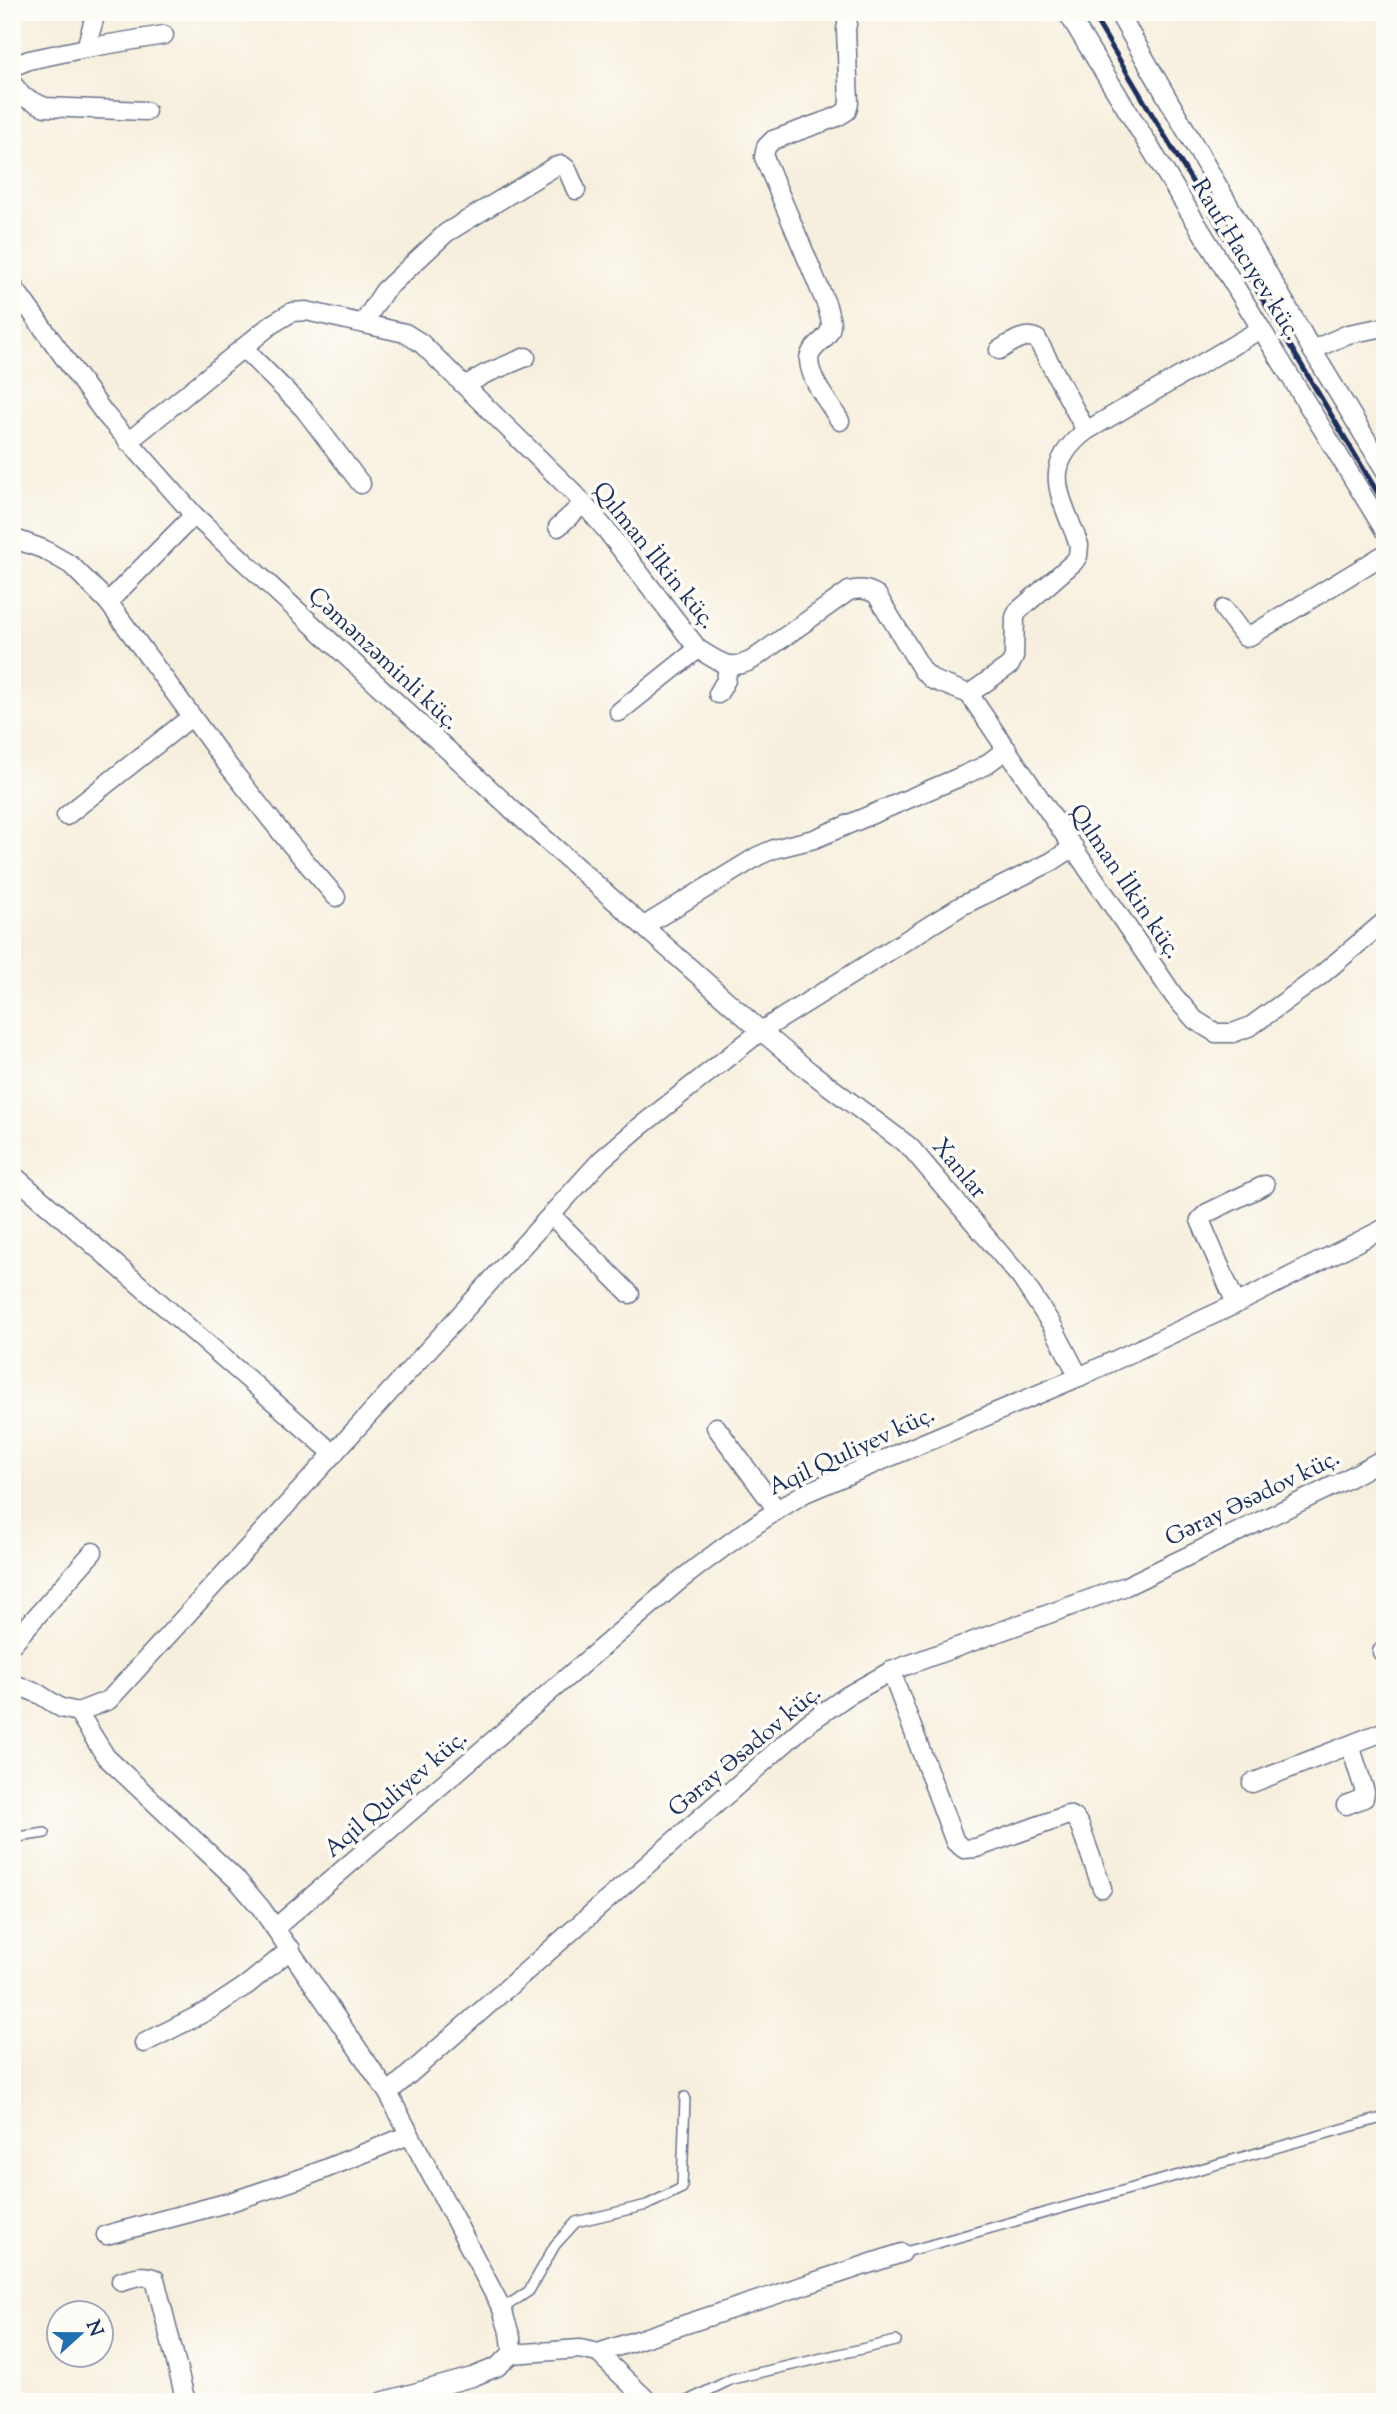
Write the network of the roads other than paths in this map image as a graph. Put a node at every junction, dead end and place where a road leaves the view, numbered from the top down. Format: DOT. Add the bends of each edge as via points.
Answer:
graph roads {
  1 [pos="96,12"];
  2 [pos="849,12"];
  3 [pos="1067,12"];
  4 [pos="1118,12"];
  5 [pos="164,35"];
  6 [pos="86,48"];
  7 [pos="12,67"];
  8 [pos="12,83"];
  9 [pos="146,111"];
  10 [pos="576,190"];
  11 [pos="12,285"];
  12 [pos="364,322"];
  13 [pos="1385,327"];
  14 [pos="1261,329"];
  15 [pos="243,348"];
  16 [pos="1312,350"];
  17 [pos="999,351"];
  18 [pos="526,357"];
  19 [pos="467,385"];
  20 [pos="840,421"];
  21 [pos="1086,431"];
  22 [pos="128,442"];
  23 [pos="1385,470"];
  24 [pos="361,484"];
  25 [pos="583,504"];
  26 [pos="194,515"];
  27 [pos="558,527"];
  28 [pos="1385,531"];
  29 [pos="12,538"];
  30 [pos="1385,554"];
  31 [pos="108,602"];
  32 [pos="1224,609"];
  33 [pos="698,649"];
  34 [pos="729,666"];
  35 [pos="718,694"];
  36 [pos="969,694"];
  37 [pos="620,712"];
  38 [pos="191,717"];
  39 [pos="1007,749"];
  40 [pos="66,816"];
  41 [pos="1074,847"];
  42 [pos="336,897"];
  43 [pos="1385,921"];
  44 [pos="644,926"];
  45 [pos="761,1031"];
  46 [pos="12,1174"];
  47 [pos="1265,1185"];
  48 [pos="551,1215"];
  49 [pos="1385,1228"];
  50 [pos="630,1294"];
  51 [pos="1236,1304"];
  52 [pos="1079,1377"];
  53 [pos="716,1427"];
  54 [pos="334,1454"];
  55 [pos="1385,1458"];
  56 [pos="777,1510"];
  57 [pos="93,1552"];
  58 [pos="12,1644"];
  59 [pos="891,1671"];
  60 [pos="12,1683"];
  61 [pos="78,1712"];
  62 [pos="1385,1731"];
  63 [pos="1350,1745"];
  64 [pos="1252,1783"];
  65 [pos="1346,1805"];
  66 [pos="45,1833"];
  67 [pos="12,1838"];
  68 [pos="1102,1888"];
  69 [pos="275,1928"];
  70 [pos="291,1949"];
  71 [pos="144,2043"];
  72 [pos="388,2093"];
  73 [pos="685,2097"];
  74 [pos="1385,2118"];
  75 [pos="409,2135"];
  76 [pos="106,2235"];
  77 [pos="902,2253"];
  78 [pos="121,2281"];
  79 [pos="502,2309"];
  80 [pos="895,2341"];
  81 [pos="512,2354"];
  82 [pos="598,2354"];
  83 [pos="186,2402"];
  84 [pos="381,2402"];
  85 [pos="649,2402"];
  86 [pos="685,2402"];
  1 -- 6 [label="street"];
  2 -- 20 [label="street" via="847,111 773,140 764,157 827,306 830,332 809,359"];
  3 -- 14 [label="street, Rauf Hacıyev küç."];
  4 -- 16 [label="street, Rauf Hacıyev küç."];
  5 -- 6 [label="street"];
  6 -- 7 [label="street"];
  8 -- 9 [label="street" via="23,97 45,107"];
  10 -- 12 [label="street" via="567,169 554,167 459,223 384,291"];
  11 -- 22 [label="street, Çəmənzəminli küç."];
  12 -- 15 [label="street, Qılman İlkin küç." via="292,312"];
  12 -- 19 [label="street, Qılman İlkin küç." via="413,337"];
  13 -- 16 [label="street" via="1349,334"];
  14 -- 21 [label="street"];
  14 -- 28 [label="street, Rauf Hacıyev küç."];
  15 -- 22 [label="street, Qılman İlkin küç."];
  15 -- 24 [label="street" via="304,409"];
  16 -- 23 [label="street, Rauf Hacıyev küç."];
  17 -- 21 [label="street" via="1024,337 1037,339"];
  18 -- 19 [label="street"];
  19 -- 25 [label="street, Qılman İlkin küç."];
  21 -- 36 [label="street" via="1072,442 1056,469 1079,556 1018,611 1010,665"];
  22 -- 26 [label="street, Çəmənzəminli küç."];
  25 -- 27 [label="street"];
  25 -- 33 [label="street, Qılman İlkin küç."];
  26 -- 31 [label="street"];
  26 -- 44 [label="street, Çəmənzəminli küç."];
  29 -- 31 [label="street" via="71,565"];
  30 -- 32 [label="street" via="1250,636 1241,633"];
  31 -- 38 [label="street"];
  33 -- 34 [label="street, Qılman İlkin küç."];
  33 -- 37 [label="street"];
  34 -- 35 [label="street"];
  34 -- 36 [label="street" via="752,660 859,588 883,602 923,671 933,680"];
  36 -- 39 [label="street, Qılman İlkin küç."];
  38 -- 40 [label="street"];
  38 -- 42 [label="street"];
  39 -- 41 [label="street, Qılman İlkin küç."];
  39 -- 44 [label="street" via="962,776 814,839 758,856"];
  41 -- 43 [label="street, Qılman İlkin küç." via="1174,996 1195,1020 1216,1033 1251,1026"];
  41 -- 45 [label="street" via="961,906"];
  44 -- 45 [label="street, Çəmənzəminli küç."];
  45 -- 48 [label="street" via="601,1160"];
  45 -- 52 [label="street, Xanlar" via="910,1147 1021,1278"];
  46 -- 54 [label="street"];
  47 -- 51 [label="street" via="1200,1220"];
  48 -- 50 [label="street"];
  48 -- 54 [label="street"];
  49 -- 51 [label="street, Aqil Quliyev küç."];
  51 -- 52 [label="street, Aqil Quliyev küç."];
  52 -- 56 [label="street, Aqil Quliyev küç." via="806,1493"];
  53 -- 56 [label="street"];
  54 -- 61 [label="street" via="120,1690 109,1700"];
  55 -- 59 [label="street, Gəray Əsədov küç." via="1126,1586"];
  56 -- 69 [label="street, Aqil Quliyev küç." via="679,1581"];
  57 -- 58 [label="street"];
  59 -- 68 [label="street" via="954,1842 964,1849 976,1848 1068,1815 1080,1826"];
  59 -- 72 [label="street, Gəray Əsədov küç." via="808,1723"];
  60 -- 61 [label="street"];
  61 -- 69 [label="street" via="106,1757 238,1881"];
  62 -- 63 [label="street"];
  63 -- 64 [label="street"];
  63 -- 65 [label="street" via="1365,1792 1364,1798"];
  66 -- 67 [label="lane"];
  69 -- 70 [label="street"];
  70 -- 71 [label="street" via="211,2009"];
  70 -- 72 [label="street"];
  72 -- 75 [label="street"];
  73 -- 79 [label="lane" via="682,2188 647,2205 576,2222 555,2245 529,2291"];
  74 -- 77 [label="lane"];
  75 -- 76 [label="street" via="230,2202"];
  75 -- 79 [label="street"];
  77 -- 82 [label="street"];
  78 -- 83 [label="street" via="141,2276 155,2279"];
  79 -- 81 [label="street"];
  80 -- 86 [label="lane" via="732,2379"];
  81 -- 82 [label="street" via="580,2349"];
  81 -- 84 [label="street" via="497,2367 472,2377"];
  82 -- 85 [label="street"];
}
